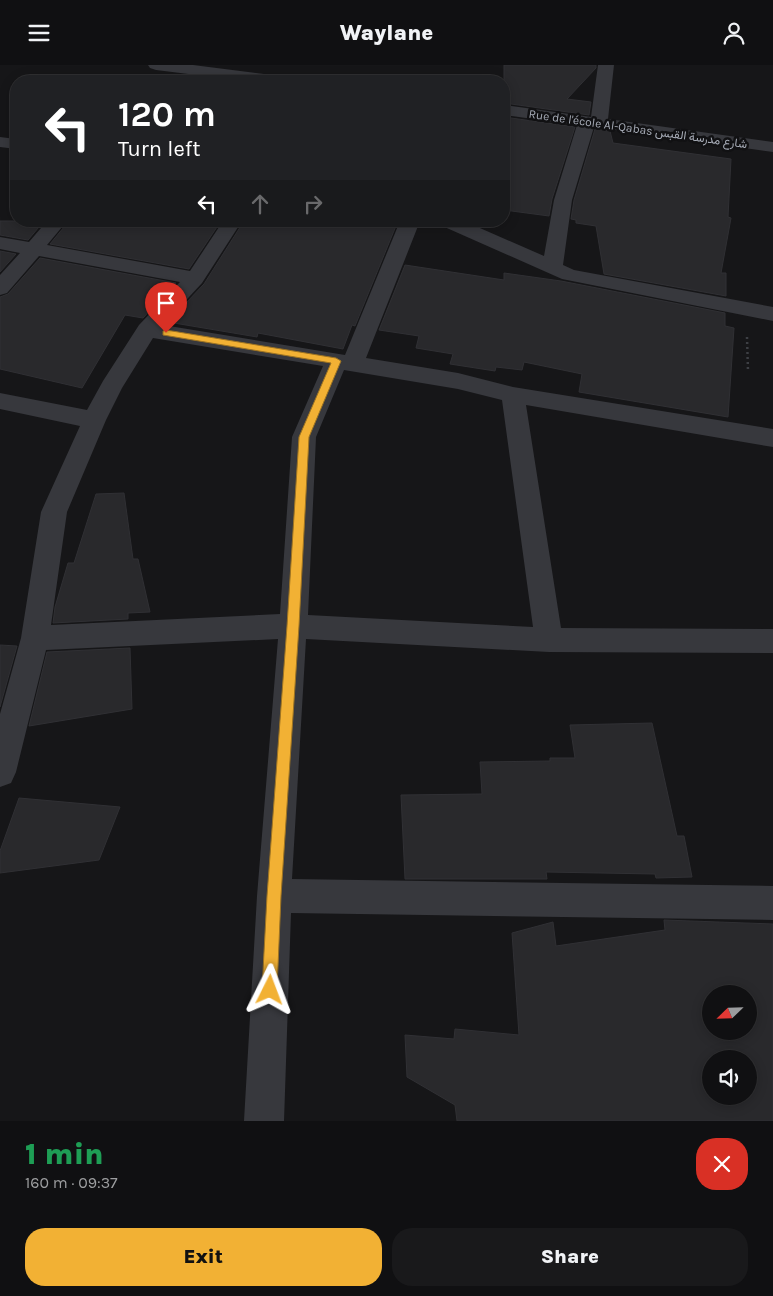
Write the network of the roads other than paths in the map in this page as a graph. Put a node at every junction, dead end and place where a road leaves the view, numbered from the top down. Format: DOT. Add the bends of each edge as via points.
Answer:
graph roads {
  1 [pos="156,65"];
  2 [pos="606,65"];
  3 [pos="180,75"];
  4 [pos="510,111"];
  5 [pos="593,122"];
  6 [pos="773,147"];
  7 [pos="52,227"];
  8 [pos="229,227"];
  9 [pos="407,227"];
  10 [pos="460,227"];
  11 [pos="0,243"];
  12 [pos="33,248"];
  13 [pos="552,268"];
  14 [pos="195,278"];
  15 [pos="0,288"];
  16 [pos="773,314"];
  17 [pos="147,329"];
  18 [pos="344,362"];
  19 [pos="513,395"];
  20 [pos="0,401"];
  21 [pos="94,420"];
  22 [pos="773,438"];
  23 [pos="293,626"];
  24 [pos="35,638"];
  25 [pos="549,640"];
  26 [pos="773,641"];
  27 [pos="0,772"];
  28 [pos="274,896"];
  29 [pos="773,903"];
  30 [pos="264,1121"];
  1 -- 3 [label="street"];
  2 -- 5 [label="street"];
  4 -- 5 [label="street, Rue de l'école Al-Qabas شارع مدرسة القبس"];
  5 -- 6 [label="street, Rue de l'école Al-Qabas شارع مدرسة القبس"];
  5 -- 13 [label="street" via="563,200"];
  7 -- 12 [label="street"];
  8 -- 14 [label="street"];
  9 -- 18 [label="street"];
  10 -- 13 [label="street"];
  11 -- 12 [label="street"];
  12 -- 14 [label="street"];
  12 -- 15 [label="street"];
  13 -- 16 [label="street" via="569,275"];
  14 -- 17 [label="street"];
  17 -- 18 [label="street"];
  17 -- 21 [label="street"];
  18 -- 19 [label="street" via="458,381"];
  18 -- 23 [label="street" via="304,437"];
  19 -- 22 [label="street"];
  19 -- 25 [label="street"];
  20 -- 21 [label="street"];
  21 -- 24 [label="street" via="54,511"];
  23 -- 24 [label="street"];
  23 -- 25 [label="street"];
  23 -- 28 [label="street"];
  24 -- 27 [label="street"];
  25 -- 26 [label="street"];
  28 -- 29 [label="street"];
  28 -- 30 [label="street"];
}
